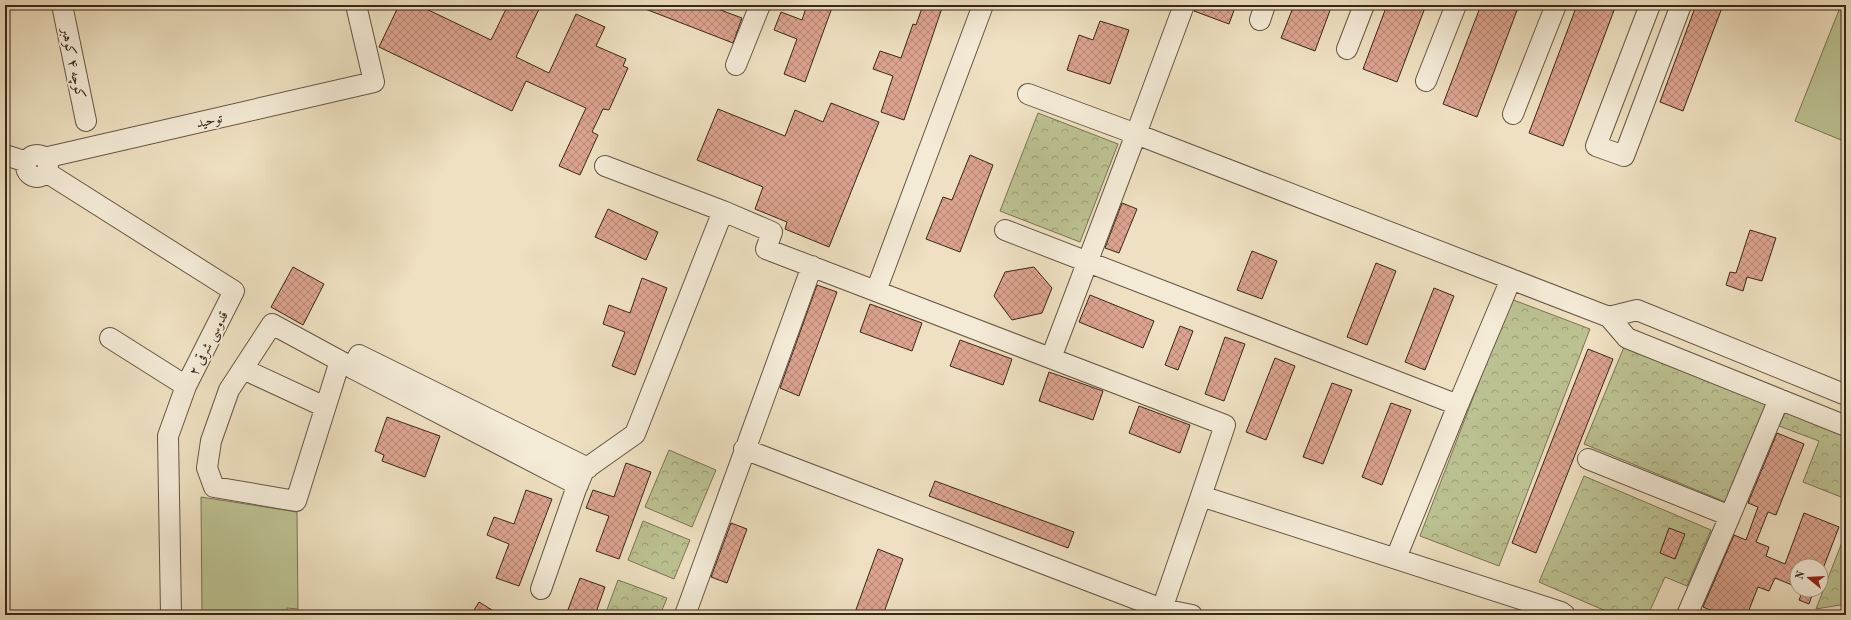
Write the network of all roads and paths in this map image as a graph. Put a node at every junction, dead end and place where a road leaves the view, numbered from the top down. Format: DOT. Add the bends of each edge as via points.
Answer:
graph roads {
  1 [pos="62,5"];
  2 [pos="356,5"];
  3 [pos="760,5"];
  4 [pos="983,5"];
  5 [pos="1184,5"];
  6 [pos="1364,5"];
  7 [pos="1456,5"];
  8 [pos="1556,5"];
  9 [pos="1650,5"];
  10 [pos="1680,5"];
  11 [pos="1347,49"];
  12 [pos="736,64"];
  13 [pos="1426,81"];
  14 [pos="1028,94"];
  15 [pos="1513,114"];
  16 [pos="86,121"];
  17 [pos="1136,134"];
  18 [pos="5,155"];
  19 [pos="39,164"];
  20 [pos="605,166"];
  21 [pos="723,211"];
  22 [pos="1005,230"];
  23 [pos="1087,261"];
  24 [pos="812,266"];
  25 [pos="1512,279"];
  26 [pos="876,291"];
  27 [pos="1609,317"];
  28 [pos="110,338"];
  29 [pos="1050,358"];
  30 [pos="347,365"];
  31 [pos="243,369"];
  32 [pos="186,386"];
  33 [pos="1846,395"];
  34 [pos="1779,399"];
  35 [pos="1458,405"];
  36 [pos="325,407"];
  37 [pos="1846,426"];
  38 [pos="744,449"];
  39 [pos="1588,459"];
  40 [pos="588,468"];
  41 [pos="578,485"];
  42 [pos="1201,496"];
  43 [pos="1730,516"];
  44 [pos="1396,558"];
  45 [pos="541,589"];
  46 [pos="1162,609"];
  47 [pos="171,615"];
  48 [pos="685,615"];
  49 [pos="1192,615"];
  50 [pos="1565,615"];
  51 [pos="1687,615"];
  1 -- 16 [label="street, کوچه ۴ کوهبر"];
  2 -- 19 [label="street, توحید" via="374,82"];
  3 -- 12 [label="street"];
  4 -- 26 [label="street"];
  5 -- 17 [label="street"];
  6 -- 11 [label="street"];
  7 -- 13 [label="street"];
  8 -- 15 [label="street"];
  9 -- 10 [label="street" via="1596,146 1624,156"];
  14 -- 17 [label="street"];
  17 -- 23 [label="street"];
  17 -- 25 [label="street"];
  18 -- 19 [label="street"];
  19 -- 32 [label="street, قدوسی شرقی ۲" via="234,291"];
  20 -- 21 [label="street"];
  21 -- 24 [label="street" via="772,232 766,248"];
  21 -- 40 [label="street" via="635,434"];
  22 -- 23 [label="street"];
  23 -- 29 [label="street"];
  23 -- 35 [label="street"];
  24 -- 26 [label="street"];
  24 -- 38 [label="street"];
  25 -- 27 [label="street"];
  25 -- 35 [label="street"];
  26 -- 29 [label="street"];
  27 -- 33 [label="street" via="1637,310"];
  27 -- 34 [label="street" via="1627,338"];
  28 -- 32 [label="street"];
  29 -- 42 [label="street" via="1225,425"];
  30 -- 31 [label="street" via="272,324"];
  30 -- 36 [label="street"];
  30 -- 40 [label="street" via="352,368 359,355"];
  30 -- 41 [label="street"];
  31 -- 36 [label="street"];
  31 -- 36 [label="street" via="229,390 211,441 207,468 214,487 296,501"];
  32 -- 47 [label="street, قدوسی شرقی ۲" via="168,436"];
  34 -- 37 [label="street"];
  34 -- 43 [label="street"];
  35 -- 44 [label="street"];
  38 -- 46 [label="street"];
  38 -- 48 [label="street"];
  39 -- 43 [label="street"];
  40 -- 41 [label="street" via="584,470"];
  41 -- 45 [label="street"];
  42 -- 44 [label="street"];
  42 -- 46 [label="street"];
  43 -- 51 [label="street"];
  44 -- 50 [label="street"];
  46 -- 49 [label="street"];
}
